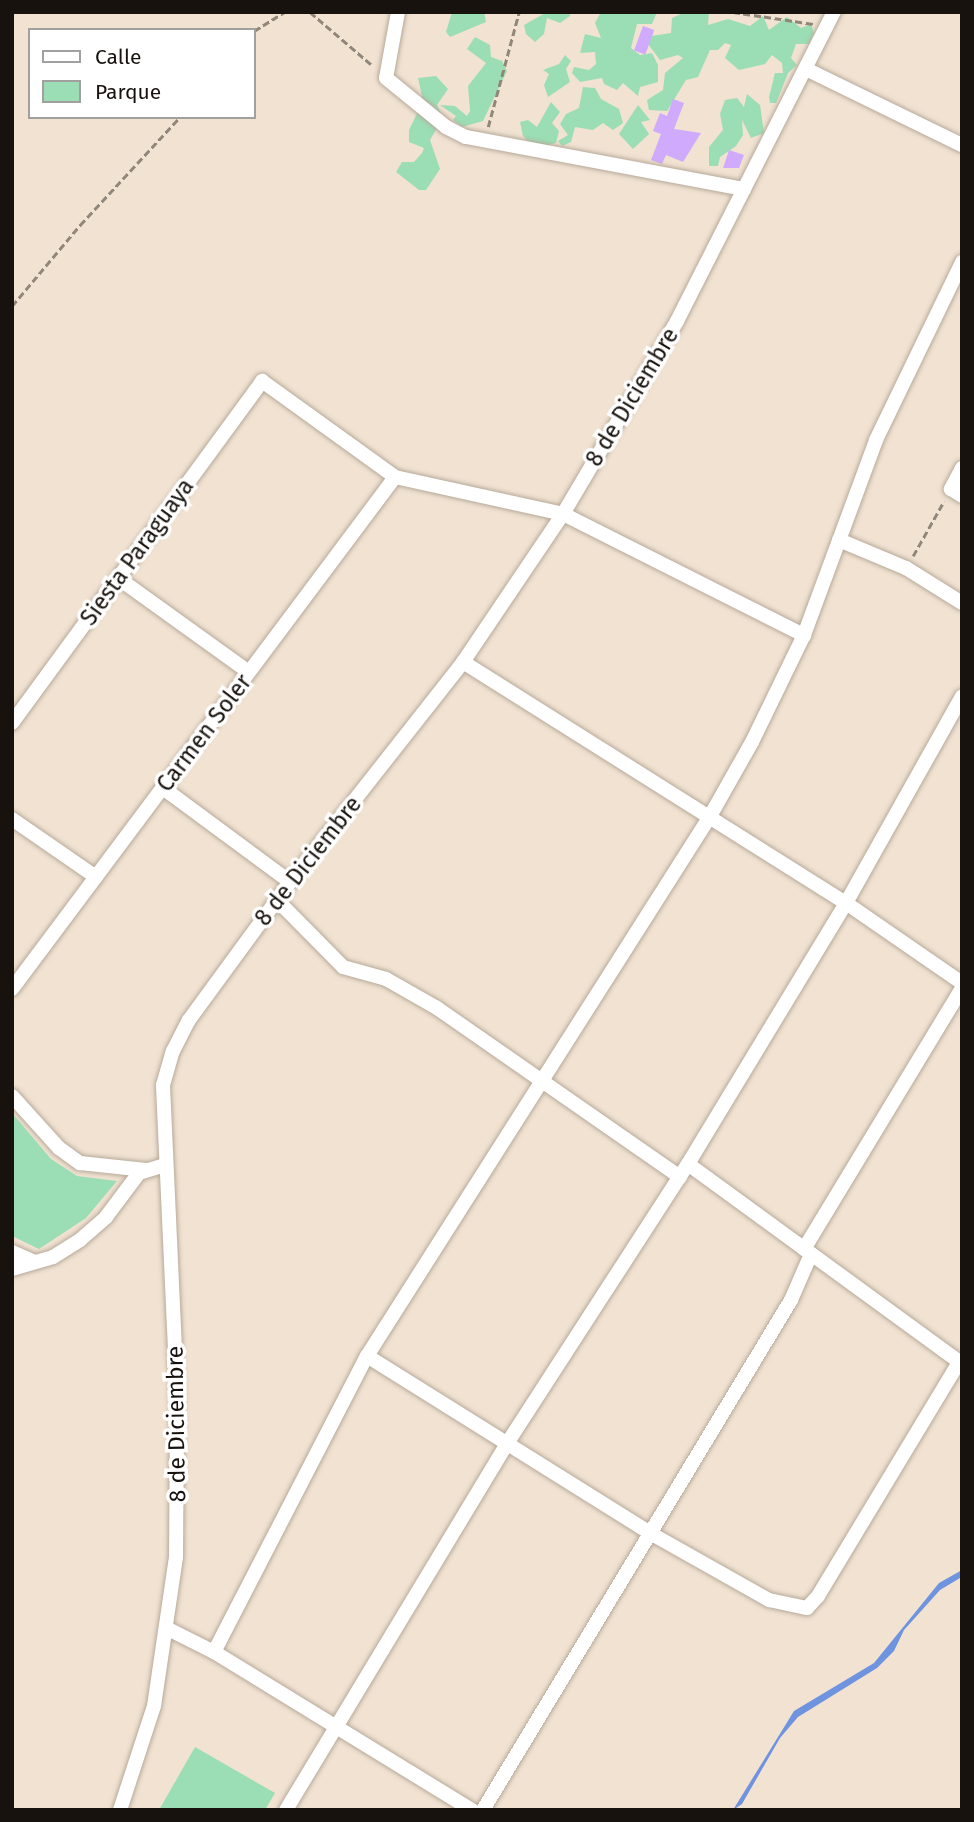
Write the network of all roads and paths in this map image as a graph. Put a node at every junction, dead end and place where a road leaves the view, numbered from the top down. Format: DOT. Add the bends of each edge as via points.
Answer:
graph roads {
  1 [pos="285,12"];
  2 [pos="310,12"];
  3 [pos="398,12"];
  4 [pos="519,12"];
  5 [pos="733,12"];
  6 [pos="834,12"];
  7 [pos="827,26"];
  8 [pos="256,30"];
  9 [pos="806,69"];
  10 [pos="386,78"];
  11 [pos="178,119"];
  12 [pos="485,141"];
  13 [pos="962,145"];
  14 [pos="744,189"];
  15 [pos="962,262"];
  16 [pos="12,306"];
  17 [pos="962,468"];
  18 [pos="396,477"];
  19 [pos="957,492"];
  20 [pos="563,514"];
  21 [pos="839,540"];
  22 [pos="905,568"];
  23 [pos="118,578"];
  24 [pos="962,603"];
  25 [pos="804,635"];
  26 [pos="463,662"];
  27 [pos="249,673"];
  28 [pos="962,696"];
  29 [pos="12,723"];
  30 [pos="163,788"];
  31 [pos="709,818"];
  32 [pos="12,819"];
  33 [pos="96,877"];
  34 [pos="290,882"];
  35 [pos="277,900"];
  36 [pos="846,904"];
  37 [pos="962,986"];
  38 [pos="12,989"];
  39 [pos="544,1080"];
  40 [pos="12,1096"];
  41 [pos="688,1164"];
  42 [pos="166,1165"];
  43 [pos="146,1170"];
  44 [pos="680,1177"];
  45 [pos="808,1251"];
  46 [pos="12,1252"];
  47 [pos="34,1262"];
  48 [pos="12,1269"];
  49 [pos="367,1356"];
  50 [pos="960,1363"];
  51 [pos="508,1443"];
  52 [pos="650,1533"];
  53 [pos="168,1629"];
  54 [pos="214,1652"];
  55 [pos="335,1725"];
  56 [pos="120,1810"];
  57 [pos="286,1810"];
  58 [pos="471,1810"];
  59 [pos="483,1810"];
  1 -- 8 [label="path"];
  2 -- 10 [label="path"];
  3 -- 10 [label="street"];
  4 -- 12 [label="path"];
  5 -- 7 [label="path"];
  6 -- 7 [label="street, 8 de Diciembre"];
  7 -- 9 [label="street, 8 de Diciembre"];
  9 -- 13 [label="street"];
  9 -- 14 [label="street, 8 de Diciembre"];
  10 -- 12 [label="street" via="446,127"];
  11 -- 16 [label="path"];
  12 -- 14 [label="street"];
  14 -- 20 [label="street, 8 de Diciembre" via="677,320"];
  15 -- 21 [label="street" via="876,440"];
  17 -- 19 [label="street"];
  18 -- 20 [label="street"];
  18 -- 23 [label="street, Siesta Paraguaya" via="262,381"];
  18 -- 27 [label="street, Carmen Soler"];
  19 -- 22 [label="path"];
  20 -- 25 [label="street"];
  20 -- 26 [label="street, 8 de Diciembre"];
  21 -- 22 [label="street"];
  21 -- 25 [label="street"];
  22 -- 24 [label="street"];
  23 -- 27 [label="street"];
  23 -- 29 [label="street, Siesta Paraguaya"];
  25 -- 31 [label="street"];
  26 -- 31 [label="street"];
  26 -- 34 [label="street, 8 de Diciembre"];
  27 -- 30 [label="street, Carmen Soler"];
  28 -- 36 [label="street"];
  30 -- 33 [label="street, Carmen Soler"];
  30 -- 34 [label="street"];
  31 -- 36 [label="street"];
  31 -- 39 [label="street"];
  32 -- 33 [label="street"];
  33 -- 38 [label="street, Carmen Soler"];
  34 -- 35 [label="street, 8 de Diciembre"];
  35 -- 39 [label="street" via="343,967 386,979"];
  35 -- 42 [label="street, 8 de Diciembre" via="176,1042 163,1085"];
  36 -- 37 [label="street"];
  36 -- 41 [label="street"];
  37 -- 45 [label="street"];
  39 -- 44 [label="street"];
  39 -- 49 [label="street"];
  40 -- 43 [label="street" via="45,1134 80,1163"];
  41 -- 44 [label="street"];
  41 -- 45 [label="street"];
  42 -- 43 [label="street"];
  42 -- 53 [label="street, 8 de Diciembre" via="178,1474"];
  43 -- 47 [label="street" via="93,1230 53,1257"];
  44 -- 51 [label="street"];
  45 -- 50 [label="street"];
  45 -- 52 [label="street" via="791,1300"];
  46 -- 47 [label="street"];
  47 -- 48 [label="street"];
  49 -- 51 [label="street"];
  49 -- 54 [label="street"];
  50 -- 52 [label="street" via="807,1608 769,1600"];
  51 -- 52 [label="street"];
  51 -- 55 [label="street"];
  52 -- 59 [label="street"];
  53 -- 54 [label="street"];
  53 -- 56 [label="street, 8 de Diciembre" via="154,1706"];
  54 -- 55 [label="street"];
  55 -- 57 [label="street"];
  55 -- 58 [label="street"];
}
